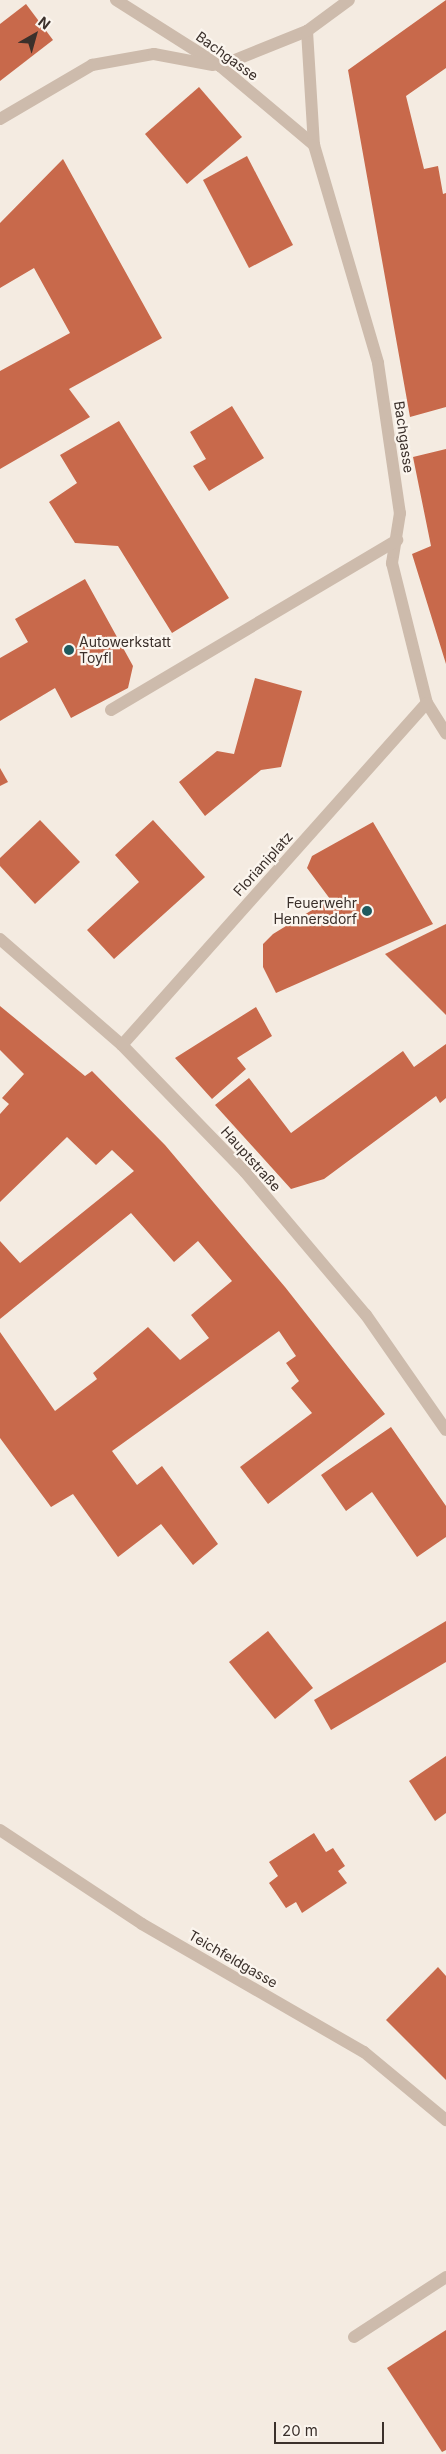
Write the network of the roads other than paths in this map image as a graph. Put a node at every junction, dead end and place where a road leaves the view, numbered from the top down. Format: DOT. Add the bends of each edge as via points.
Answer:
graph roads {
  1 [pos="116,0"];
  2 [pos="132,0"];
  3 [pos="349,0"];
  4 [pos="140,16"];
  5 [pos="307,31"];
  6 [pos="220,66"];
  7 [pos="0,118"];
  8 [pos="314,145"];
  9 [pos="397,540"];
  10 [pos="427,703"];
  11 [pos="111,710"];
  12 [pos="446,732"];
  13 [pos="0,940"];
  14 [pos="122,1045"];
  15 [pos="446,1430"];
  16 [pos="0,1830"];
  17 [pos="446,2120"];
  18 [pos="446,2277"];
  19 [pos="354,2338"];
  1 -- 4 [label="street, Bachgasse"];
  2 -- 4 [label="street"];
  3 -- 5 [label="street"];
  4 -- 6 [label="street, Bachgasse"];
  5 -- 6 [label="street"];
  5 -- 8 [label="street, Bachgasse"];
  6 -- 7 [label="street" via="154,54 92,66"];
  6 -- 8 [label="street, Bachgasse"];
  8 -- 9 [label="street, Bachgasse" via="378,363 400,513"];
  9 -- 10 [label="street, Bachgasse" via="392,563"];
  9 -- 11 [label="street"];
  10 -- 12 [label="street, Bachgasse"];
  10 -- 14 [label="street, Florianiplatz"];
  13 -- 14 [label="street, Hauptstraße"];
  14 -- 15 [label="street, Hauptstraße" via="244,1172 366,1315"];
  16 -- 17 [label="street, Teichfeldgasse" via="142,1924 364,2052"];
  18 -- 19 [label="street"];
}
